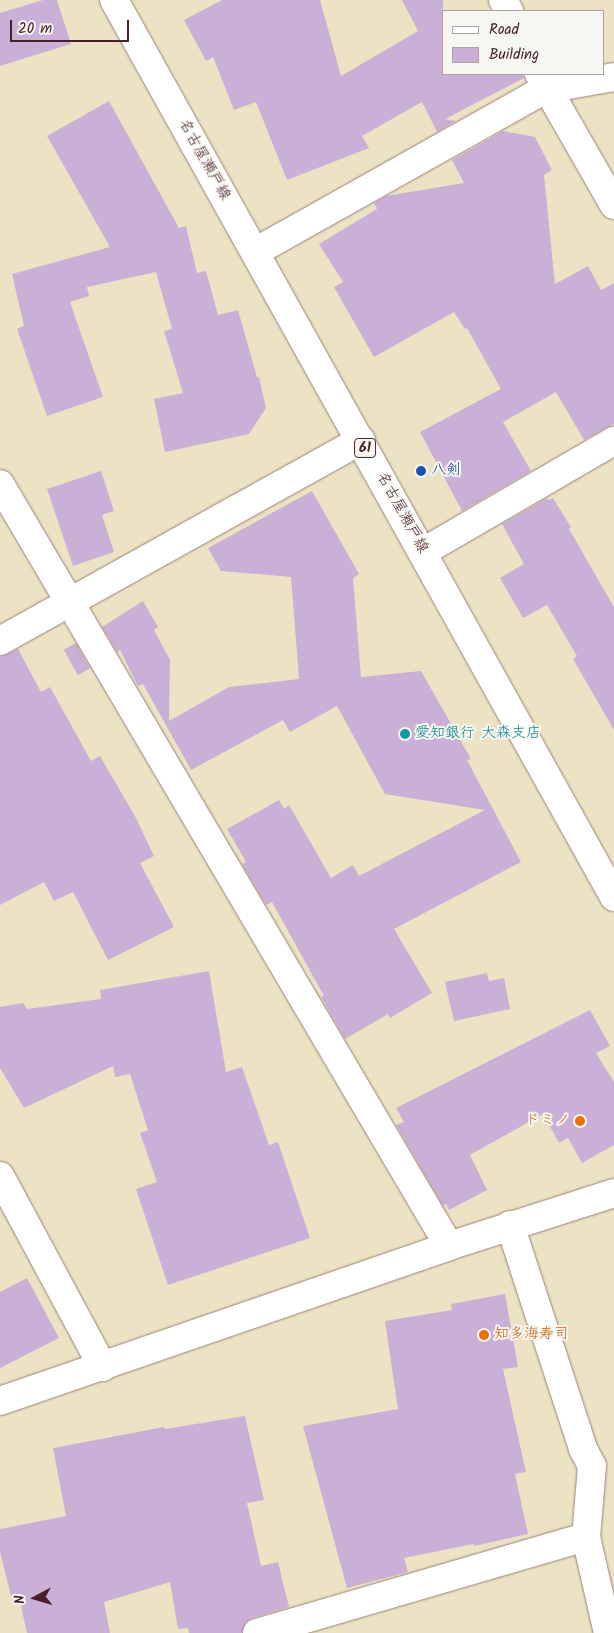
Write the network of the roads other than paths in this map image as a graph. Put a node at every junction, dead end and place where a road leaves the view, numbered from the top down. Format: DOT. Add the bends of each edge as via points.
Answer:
graph roads {
  1 [pos="114,0"];
  2 [pos="614,77"];
  3 [pos="543,81"];
  4 [pos="614,205"];
  5 [pos="255,252"];
  6 [pos="361,440"];
  7 [pos="614,441"];
  8 [pos="0,484"];
  9 [pos="423,552"];
  10 [pos="71,601"];
  11 [pos="0,641"];
  12 [pos="614,897"];
  13 [pos="0,1176"];
  14 [pos="614,1192"];
  15 [pos="510,1225"];
  16 [pos="449,1246"];
  17 [pos="103,1367"];
  18 [pos="0,1401"];
  19 [pos="586,1537"];
  20 [pos="257,1633"];
  21 [pos="608,1633"];
  1 -- 5 [label="street, 名古屋瀬戸線 / 61"];
  2 -- 3 [label="street"];
  3 -- 4 [label="street"];
  3 -- 5 [label="street"];
  5 -- 6 [label="street, 名古屋瀬戸線 / 61"];
  6 -- 9 [label="street, 名古屋瀬戸線 / 61"];
  6 -- 10 [label="street"];
  7 -- 9 [label="street"];
  8 -- 10 [label="street"];
  9 -- 12 [label="street, 名古屋瀬戸線 / 61"];
  10 -- 11 [label="street"];
  10 -- 16 [label="street"];
  13 -- 17 [label="street"];
  14 -- 15 [label="street"];
  15 -- 16 [label="street"];
  15 -- 19 [label="street" via="583,1449 592,1466"];
  16 -- 17 [label="street"];
  17 -- 18 [label="street"];
  19 -- 20 [label="street"];
  19 -- 21 [label="street"];
}
